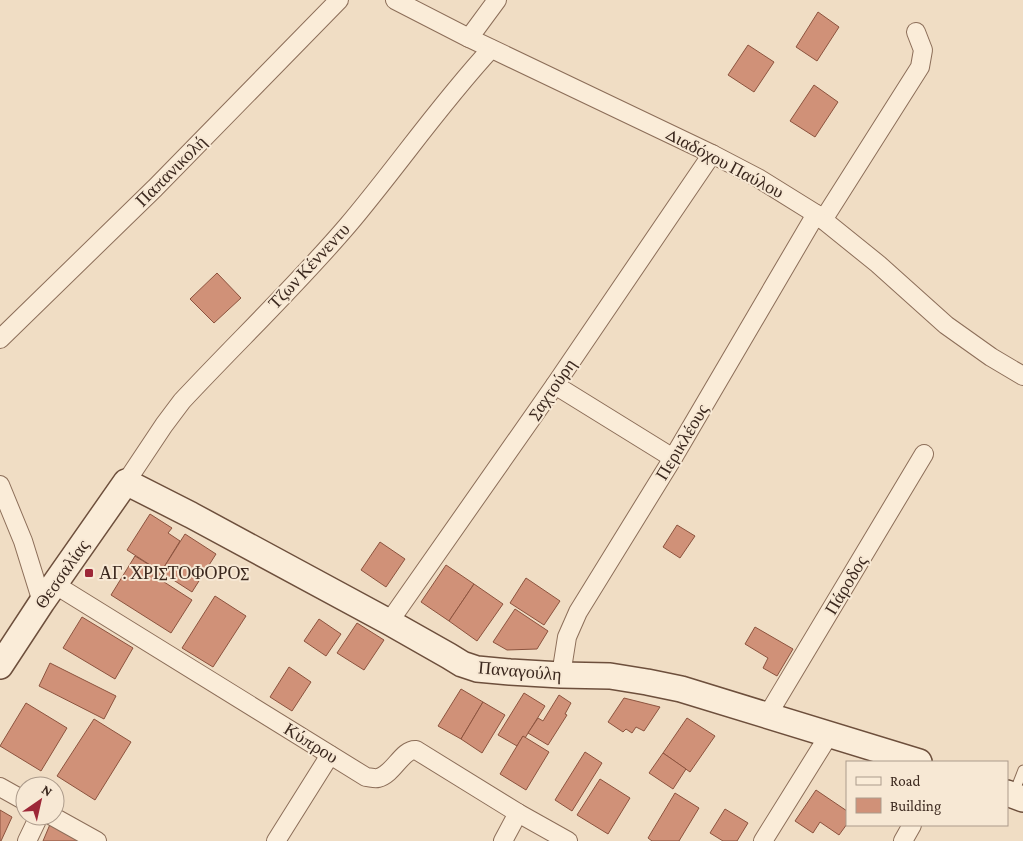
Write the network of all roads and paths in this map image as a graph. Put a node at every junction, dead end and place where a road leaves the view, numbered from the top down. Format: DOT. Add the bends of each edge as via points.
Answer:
graph roads {
  1 [pos="339,0"];
  2 [pos="395,0"];
  3 [pos="496,0"];
  4 [pos="916,32"];
  5 [pos="469,38"];
  6 [pos="492,49"];
  7 [pos="712,154"];
  8 [pos="820,217"];
  9 [pos="0,340"];
  10 [pos="1023,376"];
  11 [pos="555,385"];
  12 [pos="924,454"];
  13 [pos="673,458"];
  14 [pos="126,482"];
  15 [pos="0,485"];
  16 [pos="48,593"];
  17 [pos="389,622"];
  18 [pos="0,666"];
  19 [pos="561,675"];
  20 [pos="767,716"];
  21 [pos="829,735"];
  22 [pos="330,755"];
  23 [pos="916,761"];
  24 [pos="1023,770"];
  25 [pos="0,787"];
  26 [pos="15,795"];
  27 [pos="1014,796"];
  28 [pos="518,813"];
  29 [pos="65,823"];
  30 [pos="35,826"];
  31 [pos="911,826"];
  32 [pos="28,841"];
  33 [pos="97,841"];
  34 [pos="276,841"];
  35 [pos="503,841"];
  36 [pos="568,841"];
  37 [pos="763,841"];
  38 [pos="902,841"];
  1 -- 9 [label="street, Παπανικολή"];
  2 -- 5 [label="street, Διαδόχου Παύλου"];
  3 -- 5 [label="street"];
  4 -- 8 [label="street, Περικλέους" via="923,50 920,67"];
  5 -- 6 [label="street, Διαδόχου Παύλου"];
  6 -- 7 [label="street, Διαδόχου Παύλου"];
  6 -- 14 [label="street, Τζων Κέννεντυ" via="452,93 340,233 182,401"];
  7 -- 8 [label="street, Διαδόχου Παύλου"];
  7 -- 11 [label="street, Σαχτούρη"];
  8 -- 10 [label="street, Διαδόχου Παύλου" via="946,325"];
  8 -- 13 [label="street, Περικλέους"];
  11 -- 13 [label="street"];
  11 -- 17 [label="street, Σαχτούρη"];
  12 -- 20 [label="street, Πάροδος"];
  13 -- 19 [label="street, Περικλέους" via="578,612 567,637"];
  14 -- 16 [label="street, Θεσσαλίας"];
  14 -- 17 [label="street, Παναγούλη"];
  15 -- 16 [label="street"];
  16 -- 18 [label="street, Θεσσαλίας"];
  16 -- 22 [label="street, Κύπρου"];
  17 -- 19 [label="street, Παναγούλη" via="462,664 477,669"];
  19 -- 20 [label="street, Παναγούλη" via="610,676 647,682 681,689"];
  20 -- 21 [label="street, Παναγούλη"];
  21 -- 23 [label="street, Παναγούλη"];
  21 -- 37 [label="street"];
  22 -- 28 [label="street, Κύπρου" via="366,777 378,778 388,773 407,753 416,750"];
  22 -- 34 [label="street"];
  24 -- 27 [label="lane"];
  25 -- 26 [label="street"];
  28 -- 35 [label="street"];
  28 -- 36 [label="street, Κύπρου"];
  29 -- 33 [label="street"];
  30 -- 32 [label="street"];
  31 -- 38 [label="street"];
}
